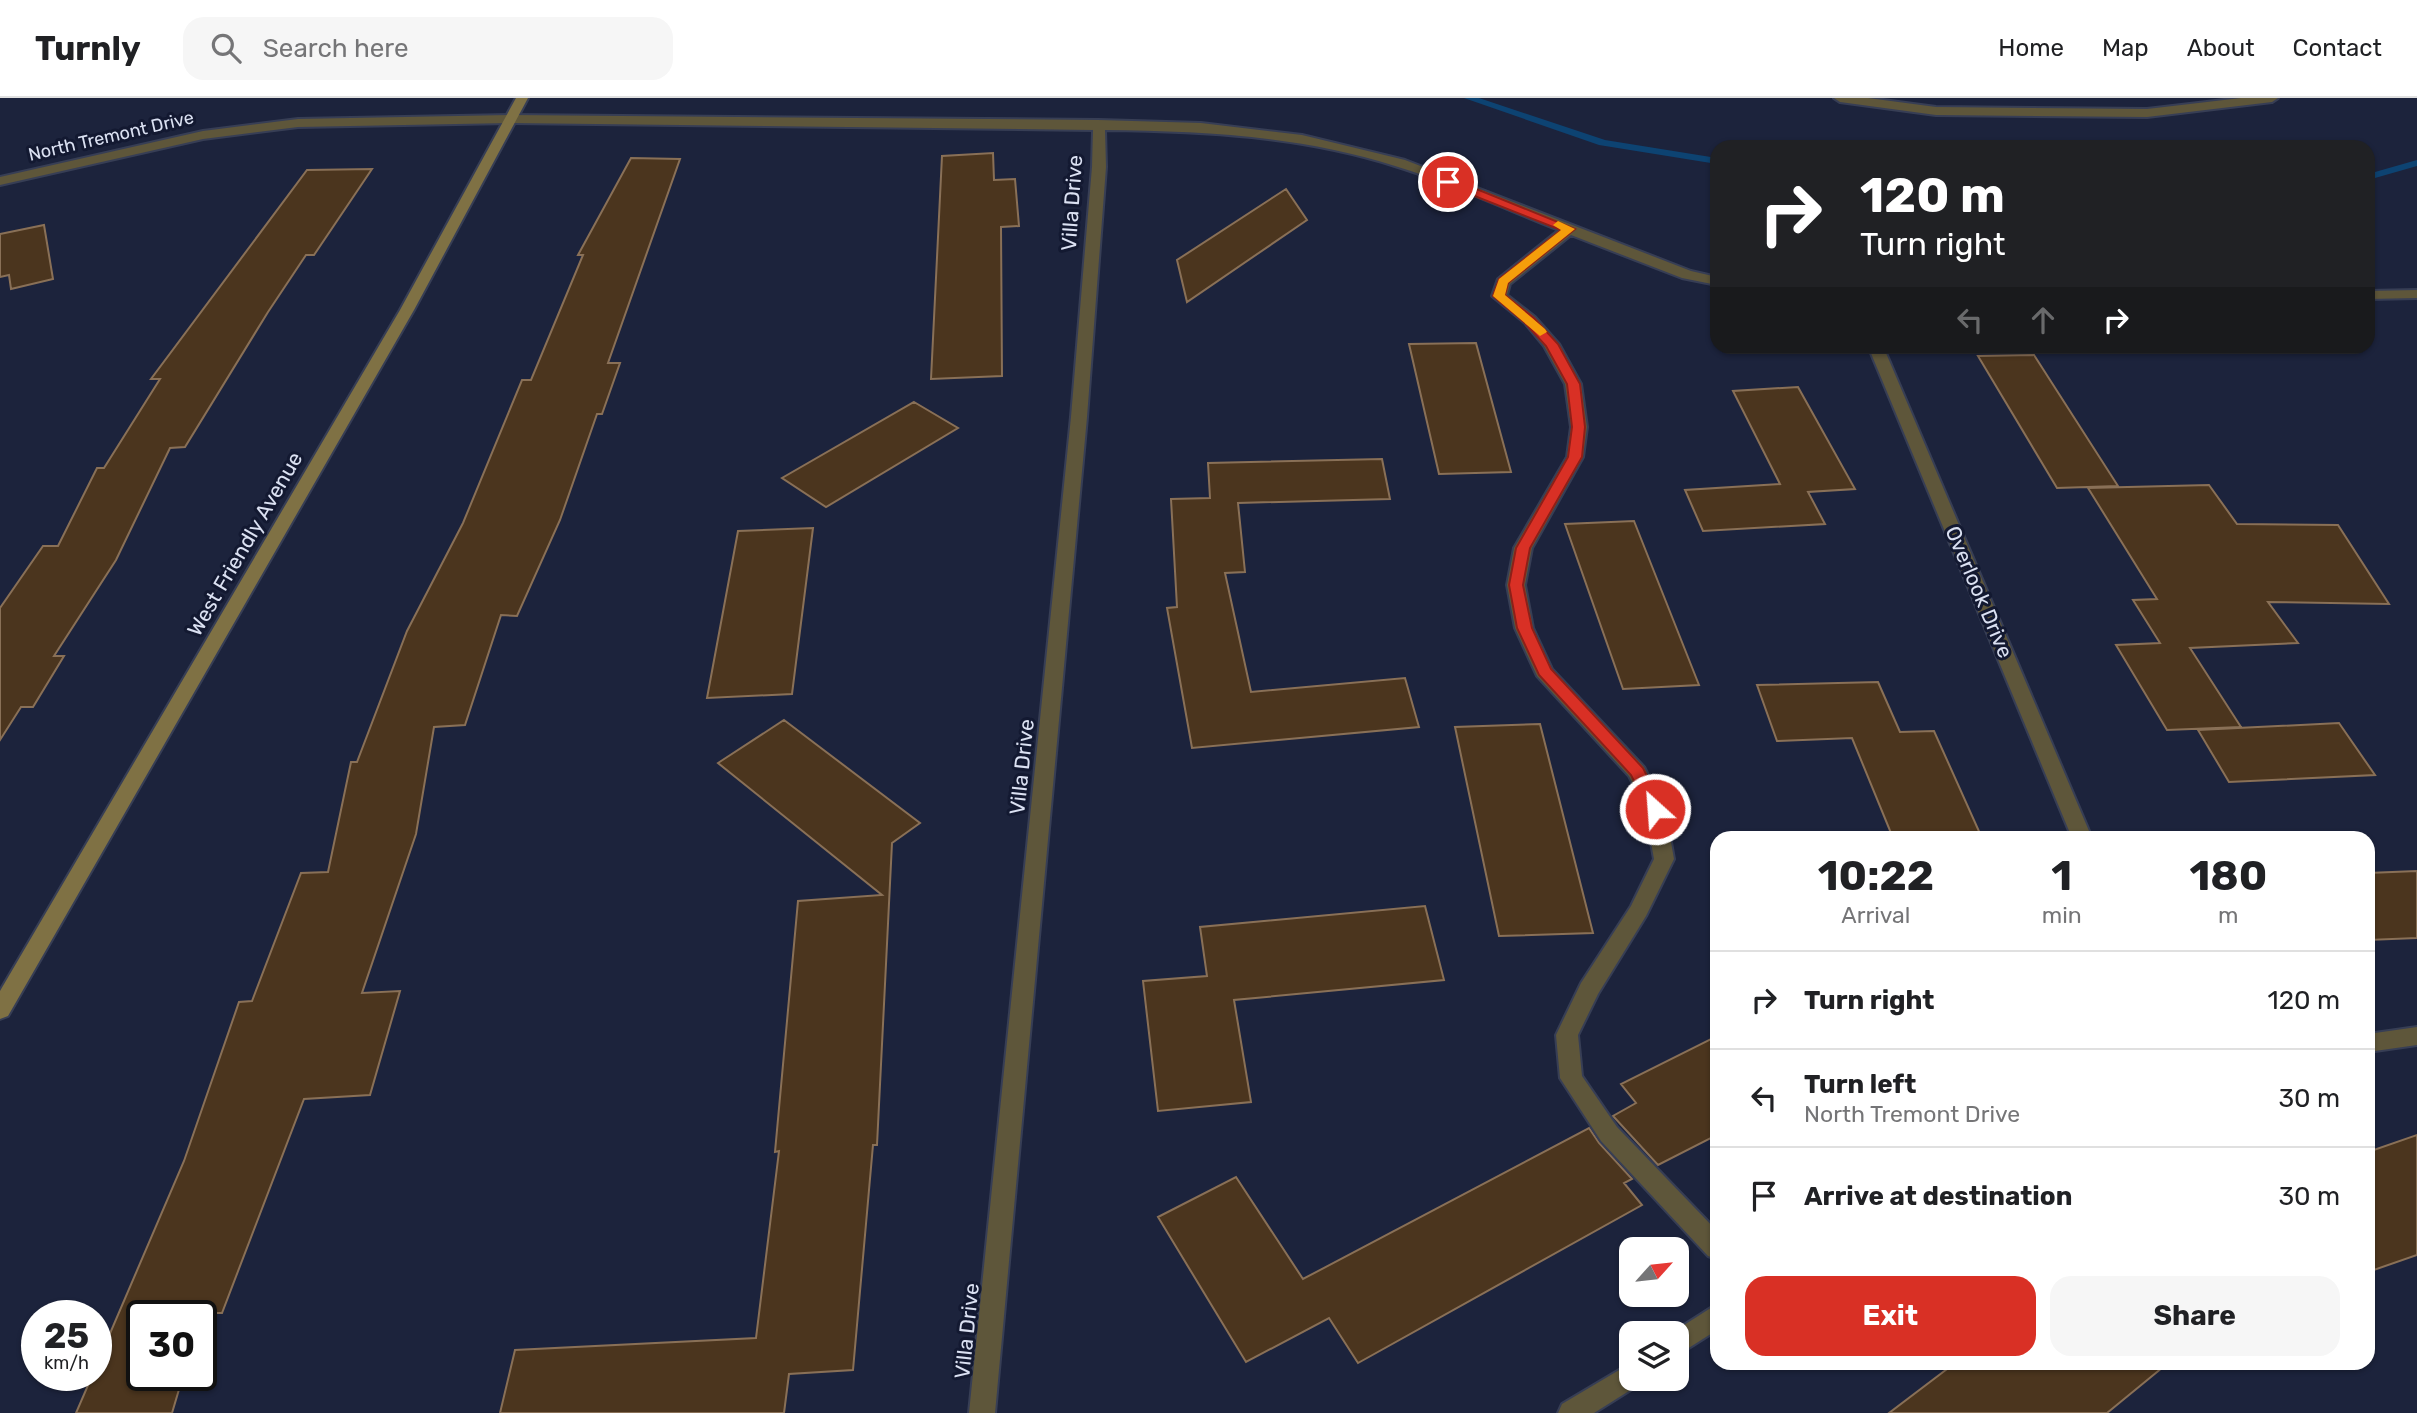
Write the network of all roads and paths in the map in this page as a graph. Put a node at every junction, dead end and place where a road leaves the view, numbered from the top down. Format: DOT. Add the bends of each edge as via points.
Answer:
graph roads {
  1 [pos="522,98"];
  2 [pos="1840,98"];
  3 [pos="2272,98"];
  4 [pos="2242,100"];
  5 [pos="511,119"];
  6 [pos="1099,124"];
  7 [pos="0,181"];
  8 [pos="1569,229"];
  9 [pos="1710,280"];
  10 [pos="2417,294"];
  11 [pos="2375,295"];
  12 [pos="1878,354"];
  13 [pos="2079,831"];
  14 [pos="0,1010"];
  15 [pos="2417,1036"];
  16 [pos="2375,1042"];
  17 [pos="1710,1241"];
  18 [pos="1710,1321"];
  19 [pos="1689,1335"];
  20 [pos="1619,1383"];
  21 [pos="982,1413"];
  22 [pos="1571,1413"];
  1 -- 5 [label="main road, West Friendly Avenue"];
  2 -- 4 [label="street" via="1936,111 2147,113"];
  3 -- 4 [label="street"];
  5 -- 6 [label="street, North Tremont Drive"];
  5 -- 7 [label="street, North Tremont Drive" via="298,123 216,133"];
  5 -- 14 [label="main road, West Friendly Avenue" via="407,310"];
  6 -- 8 [label="street, North Tremont Drive" via="1201,127 1301,139 1400,163"];
  6 -- 21 [label="street, Villa Drive" via="1079,417"];
  8 -- 9 [label="street, North Tremont Drive"];
  8 -- 17 [label="street" via="1503,282 1499,296 1551,344 1573,384 1578,427 1575,457 1523,548 1516,585 1524,628 1544,672 1637,772 1655,809 1664,859 1567,1035 1571,1078 1609,1134"];
  10 -- 11 [label="street"];
  12 -- 13 [label="street, Overlook Drive"];
  15 -- 16 [label="street"];
  18 -- 19 [label="street"];
  20 -- 22 [label="street"];
}
